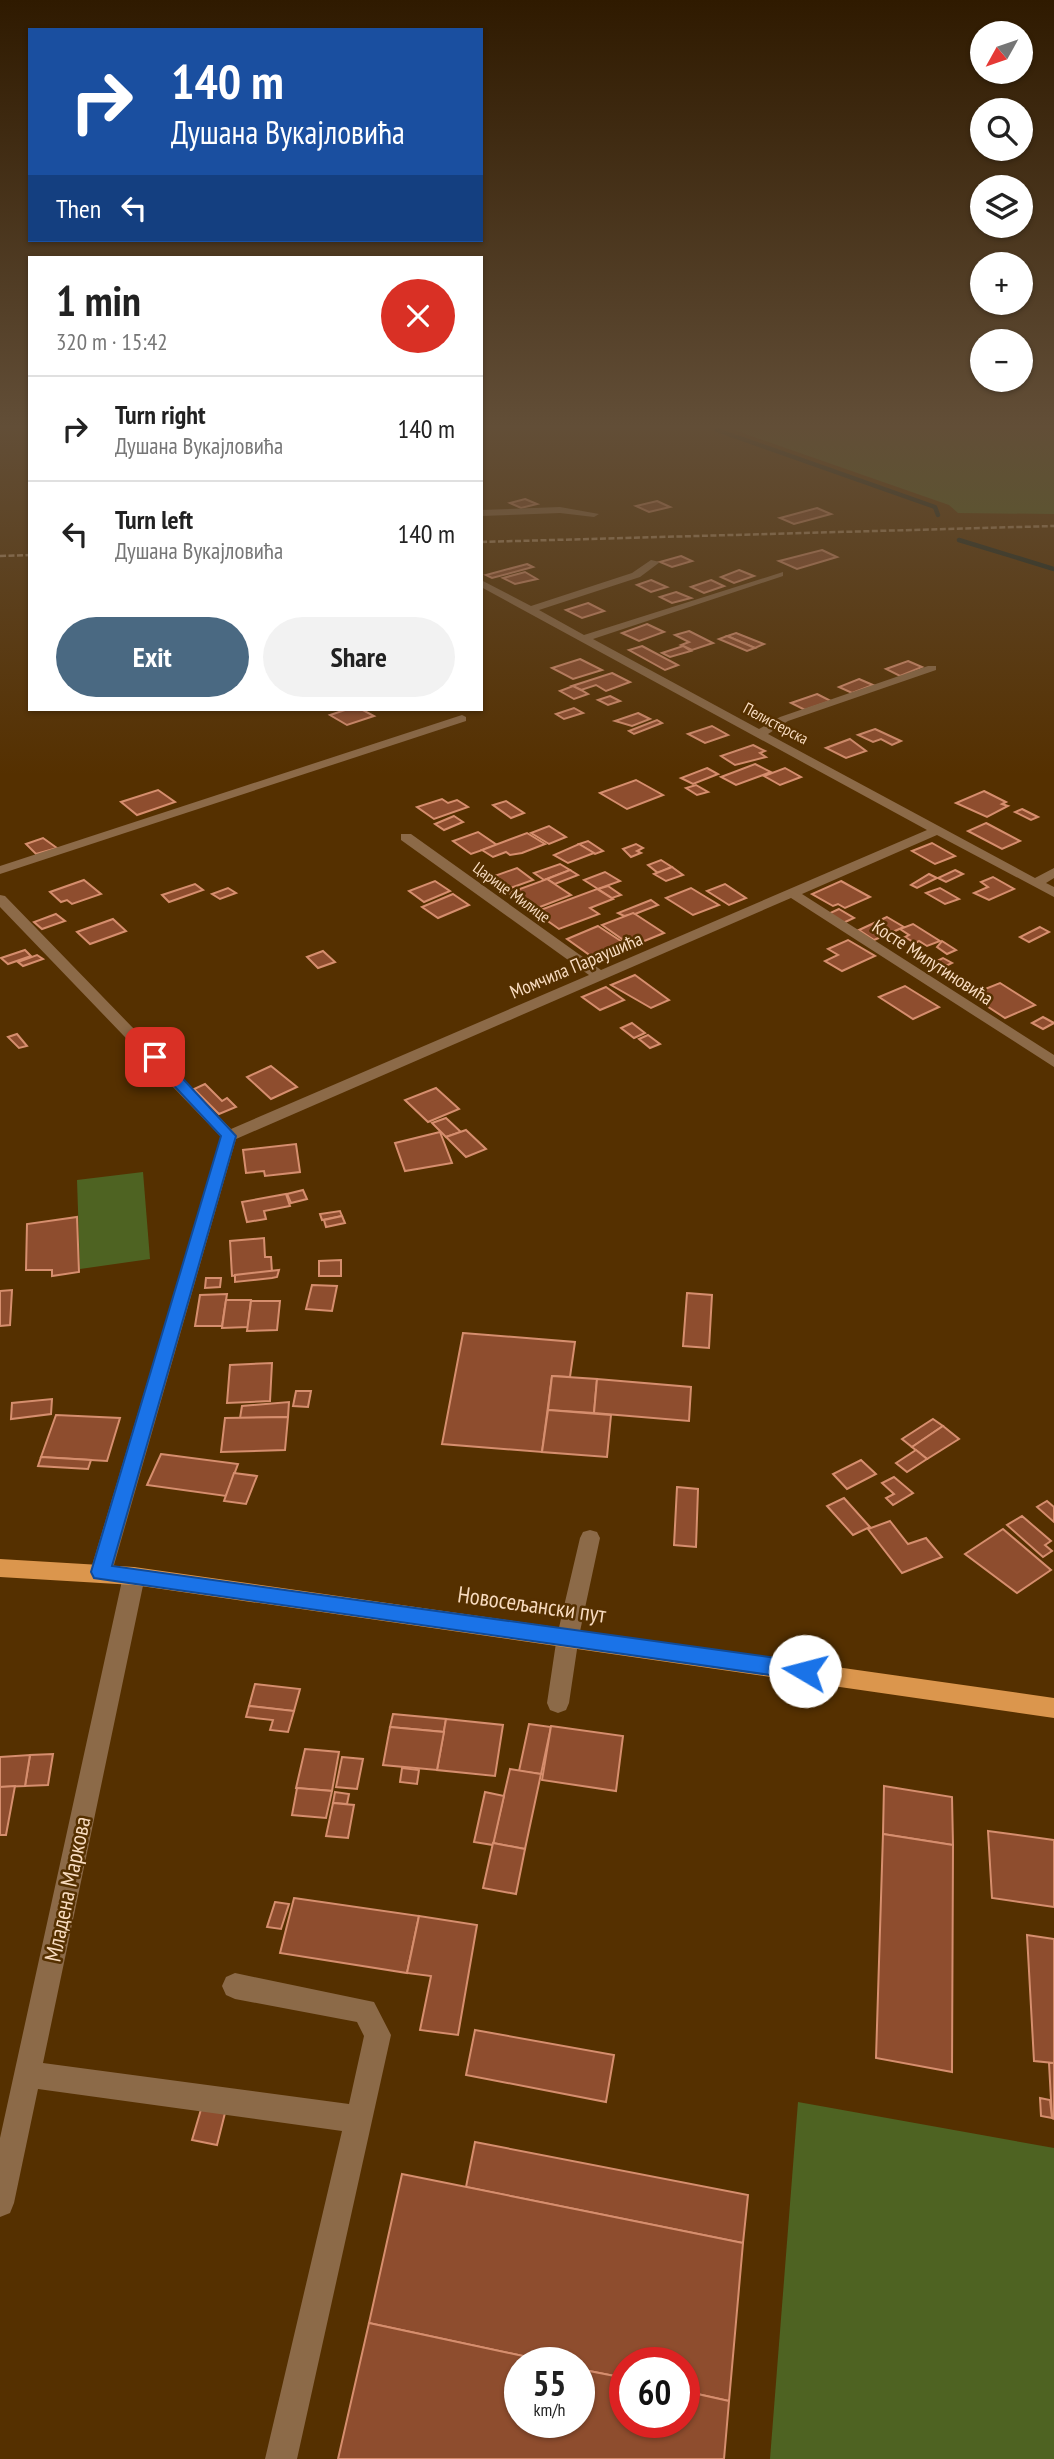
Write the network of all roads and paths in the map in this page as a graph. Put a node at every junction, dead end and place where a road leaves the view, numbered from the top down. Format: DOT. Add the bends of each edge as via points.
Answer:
graph roads {
  1 [pos="656,562"];
  2 [pos="779,574"];
  3 [pos="483,584"];
  4 [pos="531,609"];
  5 [pos="585,638"];
  6 [pos="932,668"];
  7 [pos="462,719"];
  8 [pos="761,733"];
  9 [pos="939,830"];
  10 [pos="406,837"];
  11 [pos="0,870"];
  12 [pos="1054,872"];
  13 [pos="1036,883"];
  14 [pos="792,893"];
  15 [pos="1054,893"];
  16 [pos="0,899"];
  17 [pos="599,976"];
  18 [pos="1054,1062"];
  19 [pos="229,1136"];
  20 [pos="590,1538"];
  21 [pos="0,1568"];
  22 [pos="101,1572"];
  23 [pos="134,1576"];
  24 [pos="568,1636"];
  25 [pos="558,1703"];
  26 [pos="1054,1708"];
  27 [pos="235,1986"];
  28 [pos="28,2074"];
  29 [pos="358,2119"];
  30 [pos="0,2203"];
  31 [pos="281,2459"];
  1 -- 4 [label="street" via="636,575"];
  2 -- 5 [label="street"];
  3 -- 4 [label="street, Пелистерска"];
  4 -- 5 [label="street, Пелистерска"];
  5 -- 8 [label="street, Пелистерска"];
  6 -- 8 [label="street" via="784,719"];
  7 -- 11 [label="street"];
  8 -- 9 [label="street, Пелистерска"];
  9 -- 13 [label="street, Пелистерска"];
  9 -- 14 [label="street, Момчила Параушића"];
  10 -- 17 [label="street, Царице Милице"];
  12 -- 13 [label="street"];
  13 -- 15 [label="street, Пелистерска"];
  14 -- 17 [label="street, Момчила Параушића"];
  14 -- 18 [label="street, Косте Милутиновића"];
  16 -- 19 [label="street"];
  17 -- 19 [label="street, Момчила Параушића"];
  19 -- 22 [label="street"];
  20 -- 24 [label="street"];
  21 -- 22 [label="main road, Новосељански пут"];
  22 -- 23 [label="main road, Новосељански пут"];
  23 -- 24 [label="main road, Новосељански пут"];
  23 -- 28 [label="street, Младена Маркова"];
  24 -- 25 [label="street"];
  24 -- 26 [label="main road, Новосељански пут"];
  27 -- 29 [label="street" via="365,2011 378,2035"];
  28 -- 29 [label="street"];
  28 -- 30 [label="street, Младена Маркова"];
  29 -- 31 [label="street"];
}
